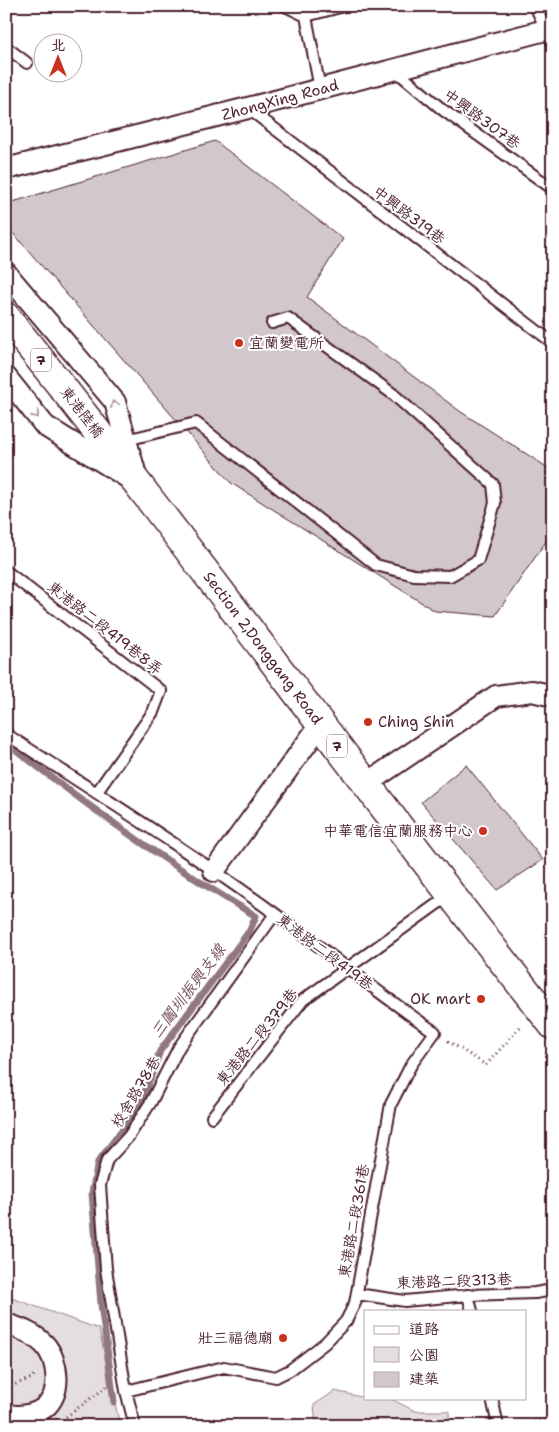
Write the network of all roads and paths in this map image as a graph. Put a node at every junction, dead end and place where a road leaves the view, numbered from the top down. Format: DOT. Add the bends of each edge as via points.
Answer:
graph roads {
  1 [pos="286,6"];
  2 [pos="344,6"];
  3 [pos="535,6"];
  4 [pos="306,16"];
  5 [pos="551,33"];
  6 [pos="6,47"];
  7 [pos="27,64"];
  8 [pos="395,70"];
  9 [pos="320,89"];
  10 [pos="248,108"];
  11 [pos="6,169"];
  12 [pos="553,189"];
  13 [pos="6,273"];
  14 [pos="6,317"];
  15 [pos="272,323"];
  16 [pos="553,343"];
  17 [pos="6,377"];
  18 [pos="126,440"];
  19 [pos="139,484"];
  20 [pos="6,571"];
  21 [pos="553,696"];
  22 [pos="320,725"];
  23 [pos="6,734"];
  24 [pos="366,784"];
  25 [pos="97,792"];
  26 [pos="214,871"];
  27 [pos="452,894"];
  28 [pos="275,914"];
  29 [pos="347,969"];
  30 [pos="545,1016"];
  31 [pos="435,1032"];
  32 [pos="212,1117"];
  33 [pos="553,1290"];
  34 [pos="357,1294"];
  35 [pos="468,1295"];
  36 [pos="472,1310"];
  37 [pos="6,1324"];
  38 [pos="110,1385"];
  39 [pos="126,1391"];
  40 [pos="492,1400"];
  41 [pos="6,1415"];
  42 [pos="553,1418"];
  43 [pos="62,1420"];
  44 [pos="134,1426"];
  45 [pos="498,1426"];
  46 [pos="511,1426"];
  1 -- 4 [label="lane"];
  2 -- 4 [label="lane"];
  3 -- 5 [label="lane"];
  4 -- 9 [label="lane"];
  5 -- 8 [label="street, ZhongXing Road"];
  6 -- 7 [label="lane"];
  8 -- 9 [label="street, ZhongXing Road"];
  8 -- 12 [label="lane, 中興路307巷" via="443,110"];
  9 -- 10 [label="street, ZhongXing Road"];
  10 -- 11 [label="street, ZhongXing Road"];
  10 -- 16 [label="lane, 中興路319巷"];
  18 -- 13 [label="street, Section 2,Donggang Road, one-way" via="115,402"];
  14 -- 19 [label="main road, 東港陸橋 / 7"];
  15 -- 18 [label="lane" via="288,318 304,329 392,394 493,484 495,503 478,560 450,576 414,575 376,565 196,423"];
  17 -- 19 [label="street, Section 2,Donggang Road, one-way" via="45,426"];
  18 -- 19 [label="street, Section 2,Donggang Road"];
  19 -- 22 [label="main road, Section 2,Donggang Road / 7"];
  20 -- 25 [label="lane, 東港路二段419巷8弄" via="162,690 153,712"];
  21 -- 24 [label="street" via="532,691 496,696"];
  22 -- 24 [label="main road, Section 2,Donggang Road / 7"];
  22 -- 26 [label="street"];
  23 -- 25 [label="lane, 東港路二段419巷"];
  24 -- 27 [label="main road, Section 2,Donggang Road / 7"];
  25 -- 26 [label="lane, 東港路二段419巷"];
  26 -- 28 [label="lane, 東港路二段419巷"];
  27 -- 29 [label="lane, 東港路二段379巷"];
  27 -- 30 [label="main road, Section 2,Donggang Road / 7"];
  28 -- 29 [label="lane, 東港路二段419巷"];
  28 -- 39 [label="lane, 校舍路78巷" via="179,1048 129,1136 107,1160 100,1185 106,1269"];
  29 -- 31 [label="lane, 東港路二段419巷"];
  29 -- 32 [label="lane, 東港路二段379巷" via="303,1000"];
  30 -- 31 [label="path" via="486,1065"];
  31 -- 34 [label="lane, 東港路二段361巷" via="410,1065 390,1104"];
  33 -- 35 [label="lane, 東港路二段313巷"];
  34 -- 35 [label="lane, 東港路二段313巷" via="405,1301"];
  34 -- 39 [label="lane, 東港路二段361巷" via="346,1321 325,1343 276,1377 224,1367"];
  35 -- 36 [label="lane"];
  37 -- 41 [label="street" via="31,1333 45,1345 53,1357 57,1376 54,1393 45,1407 33,1414"];
  38 -- 43 [label="path"];
  39 -- 44 [label="lane, 校舍路78巷"];
  40 -- 45 [label="lane"];
  42 -- 46 [label="path"];
}
